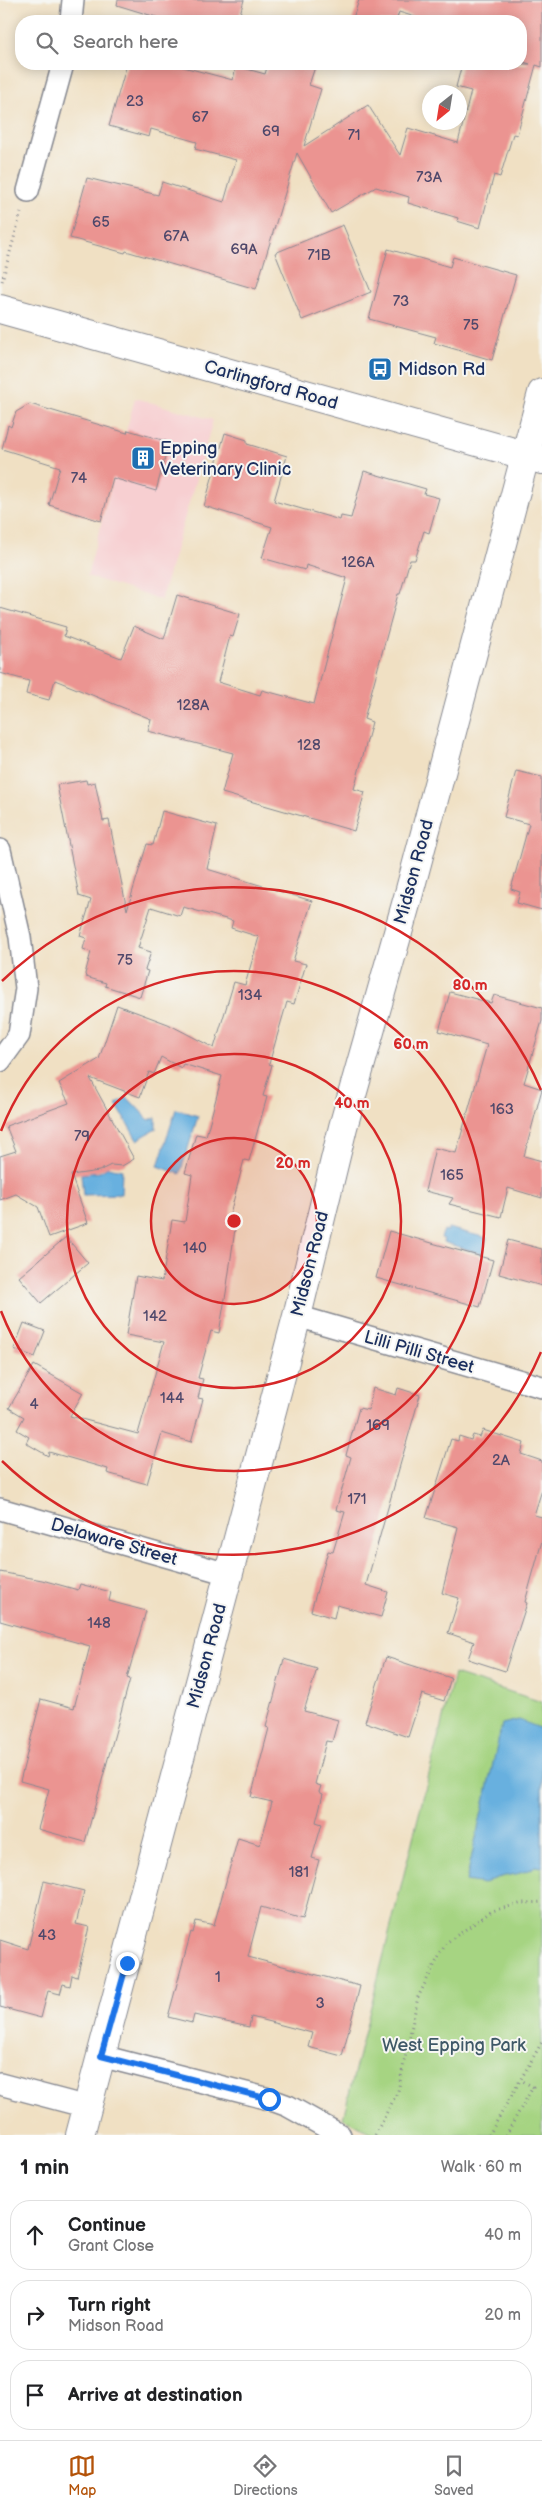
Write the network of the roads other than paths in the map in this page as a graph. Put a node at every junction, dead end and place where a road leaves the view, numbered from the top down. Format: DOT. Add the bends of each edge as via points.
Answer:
graph roads {
  1 [pos="73,0"];
  2 [pos="72,15"];
  3 [pos="61,70"];
  4 [pos="28,191"];
  5 [pos="0,309"];
  6 [pos="542,393"];
  7 [pos="534,458"];
  8 [pos="0,850"];
  9 [pos="0,1061"];
  10 [pos="297,1316"];
  11 [pos="542,1387"];
  12 [pos="0,1509"];
  13 [pos="228,1574"];
  14 [pos="101,2056"];
  15 [pos="0,2084"];
  16 [pos="87,2107"];
  17 [pos="80,2135"];
  18 [pos="340,2135"];
  1 -- 2 [label="street"];
  3 -- 4 [label="street"];
  5 -- 7 [label="street, Carlingford Road"];
  6 -- 7 [label="street, Midson Road"];
  7 -- 10 [label="street, Midson Road" via="346,1118"];
  8 -- 9 [label="street" via="20,937 26,988 19,1035"];
  10 -- 11 [label="street, Lilli Pilli Street"];
  10 -- 13 [label="street, Midson Road"];
  12 -- 13 [label="street, Delaware Street"];
  13 -- 14 [label="street, Midson Road"];
  14 -- 16 [label="street, Midson Road"];
  14 -- 18 [label="street" via="269,2099"];
  15 -- 16 [label="street"];
  16 -- 17 [label="street, Midson Road"];
}
